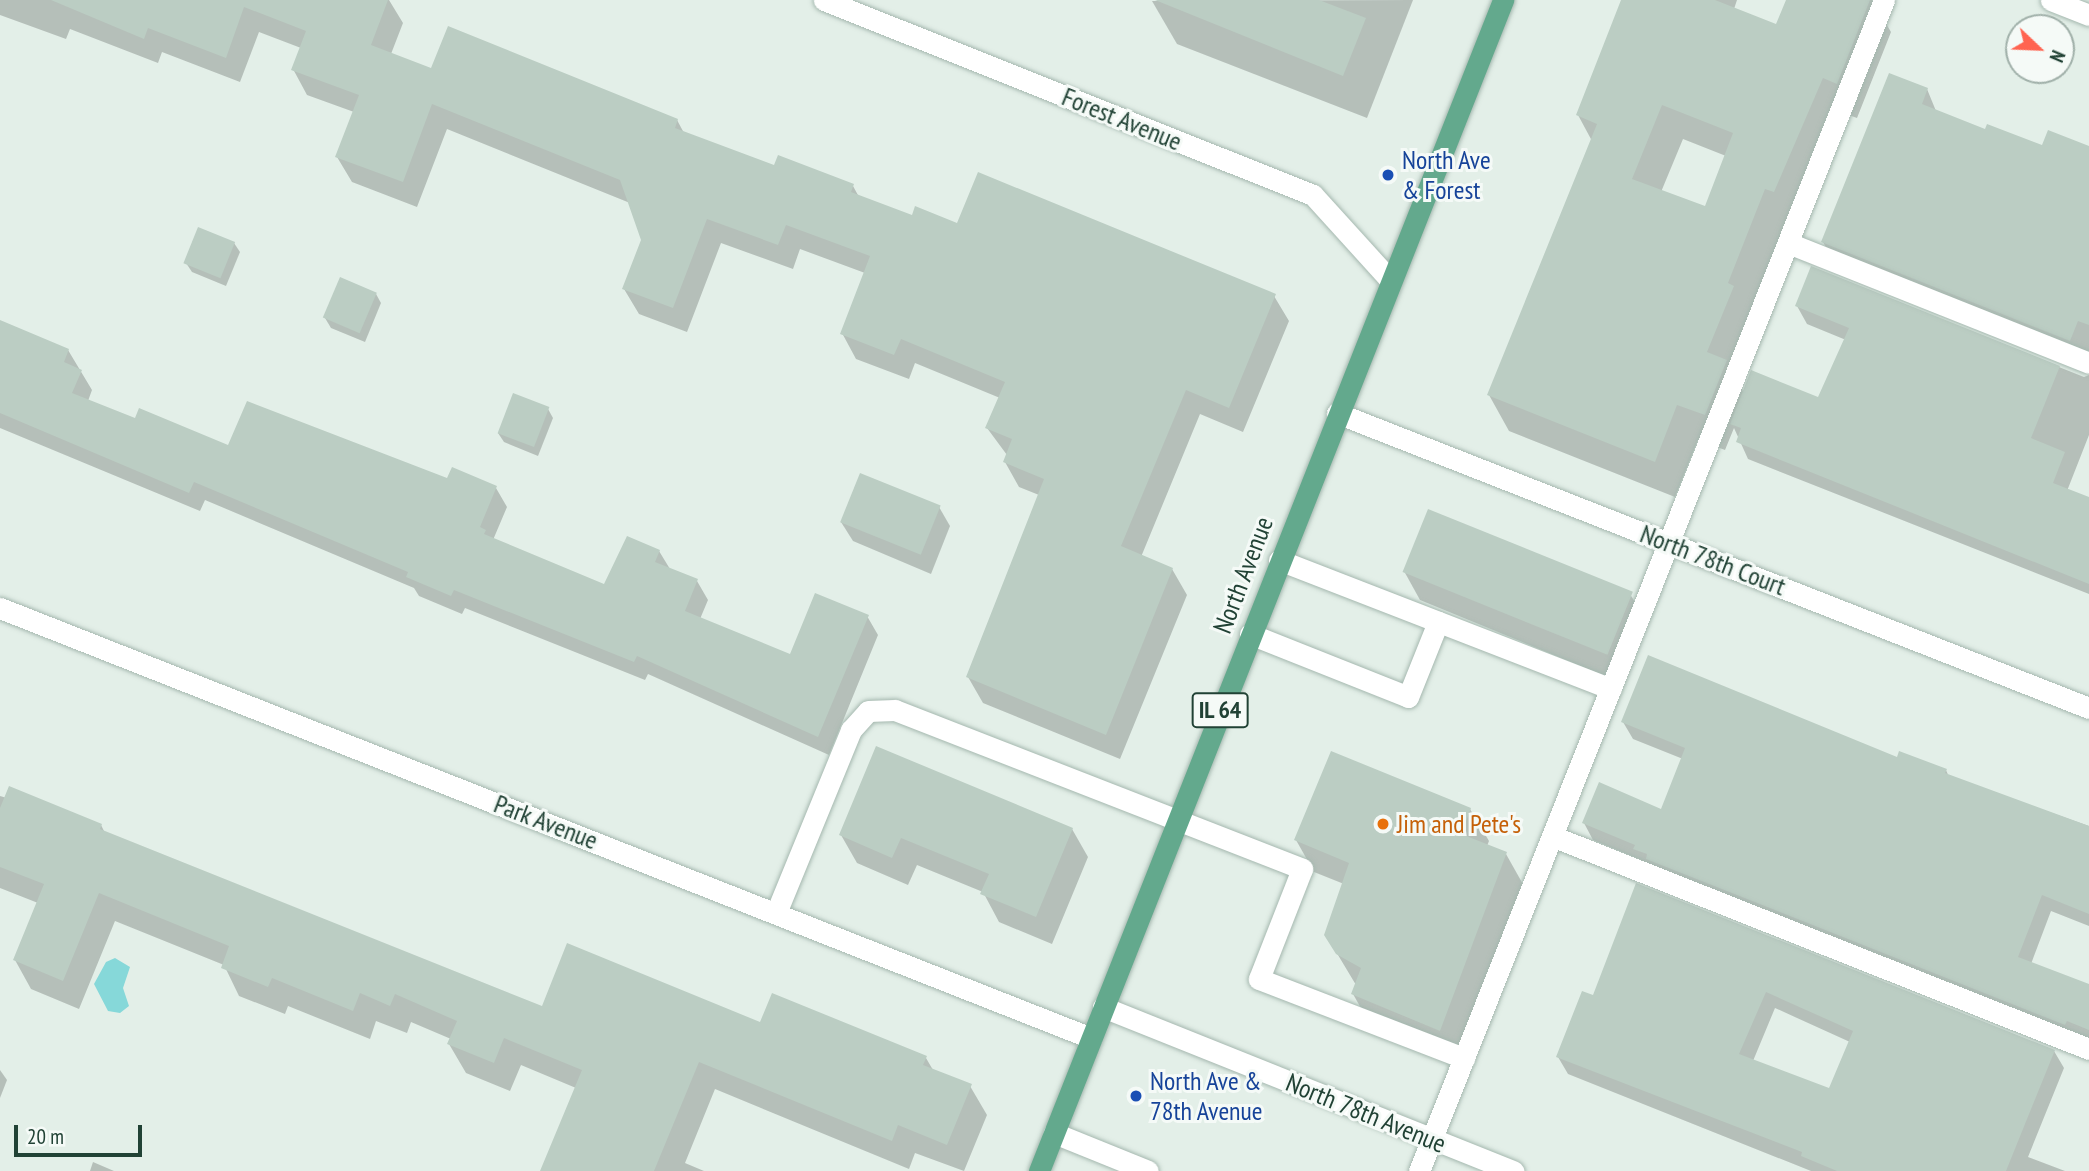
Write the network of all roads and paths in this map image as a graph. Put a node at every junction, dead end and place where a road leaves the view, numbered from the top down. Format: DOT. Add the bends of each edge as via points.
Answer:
graph roads {
  1 [pos="824,0"];
  2 [pos="1503,0"];
  3 [pos="1884,0"];
  4 [pos="2051,0"];
  5 [pos="2089,15"];
  6 [pos="1788,243"];
  7 [pos="1390,280"];
  8 [pos="2089,363"];
  9 [pos="1337,413"];
  10 [pos="1669,542"];
  11 [pos="1279,560"];
  12 [pos="0,608"];
  13 [pos="1438,622"];
  14 [pos="1250,634"];
  15 [pos="1611,689"];
  16 [pos="2089,708"];
  17 [pos="1177,820"];
  18 [pos="1552,836"];
  19 [pos="776,913"];
  20 [pos="1103,1007"];
  21 [pos="1091,1038"];
  22 [pos="2089,1049"];
  23 [pos="1464,1058"];
  24 [pos="1054,1133"];
  25 [pos="1432,1139"];
  26 [pos="1039,1171"];
  27 [pos="1148,1171"];
  28 [pos="1419,1171"];
  29 [pos="1513,1171"];
  1 -- 7 [label="street, Forest Avenue" via="1313,195"];
  2 -- 7 [label="main road, North Avenue / IL 64"];
  3 -- 6 [label="street"];
  4 -- 5 [label="street"];
  6 -- 8 [label="street"];
  6 -- 10 [label="street"];
  7 -- 9 [label="main road, North Avenue / IL 64"];
  9 -- 10 [label="street, North 78th Court"];
  9 -- 11 [label="main road, North Avenue / IL 64"];
  10 -- 15 [label="street"];
  10 -- 16 [label="street, North 78th Court"];
  11 -- 13 [label="street"];
  11 -- 14 [label="main road, North Avenue / IL 64"];
  12 -- 19 [label="street, Park Avenue"];
  13 -- 14 [label="street" via="1408,697"];
  13 -- 15 [label="street"];
  14 -- 17 [label="main road, North Avenue / IL 64"];
  15 -- 18 [label="street"];
  17 -- 19 [label="street" via="895,710 868,711 851,730 834,762"];
  17 -- 20 [label="main road, North Avenue / IL 64"];
  17 -- 23 [label="street" via="1302,869 1259,979"];
  18 -- 22 [label="street"];
  18 -- 23 [label="street"];
  19 -- 21 [label="street, Park Avenue"];
  20 -- 21 [label="main road, North Avenue / IL 64"];
  20 -- 25 [label="street, North 78th Avenue"];
  21 -- 24 [label="main road, North Avenue / IL 64"];
  23 -- 25 [label="street"];
  24 -- 26 [label="main road, North Avenue / IL 64"];
  24 -- 27 [label="street"];
  25 -- 28 [label="street"];
  25 -- 29 [label="street, North 78th Avenue"];
}
